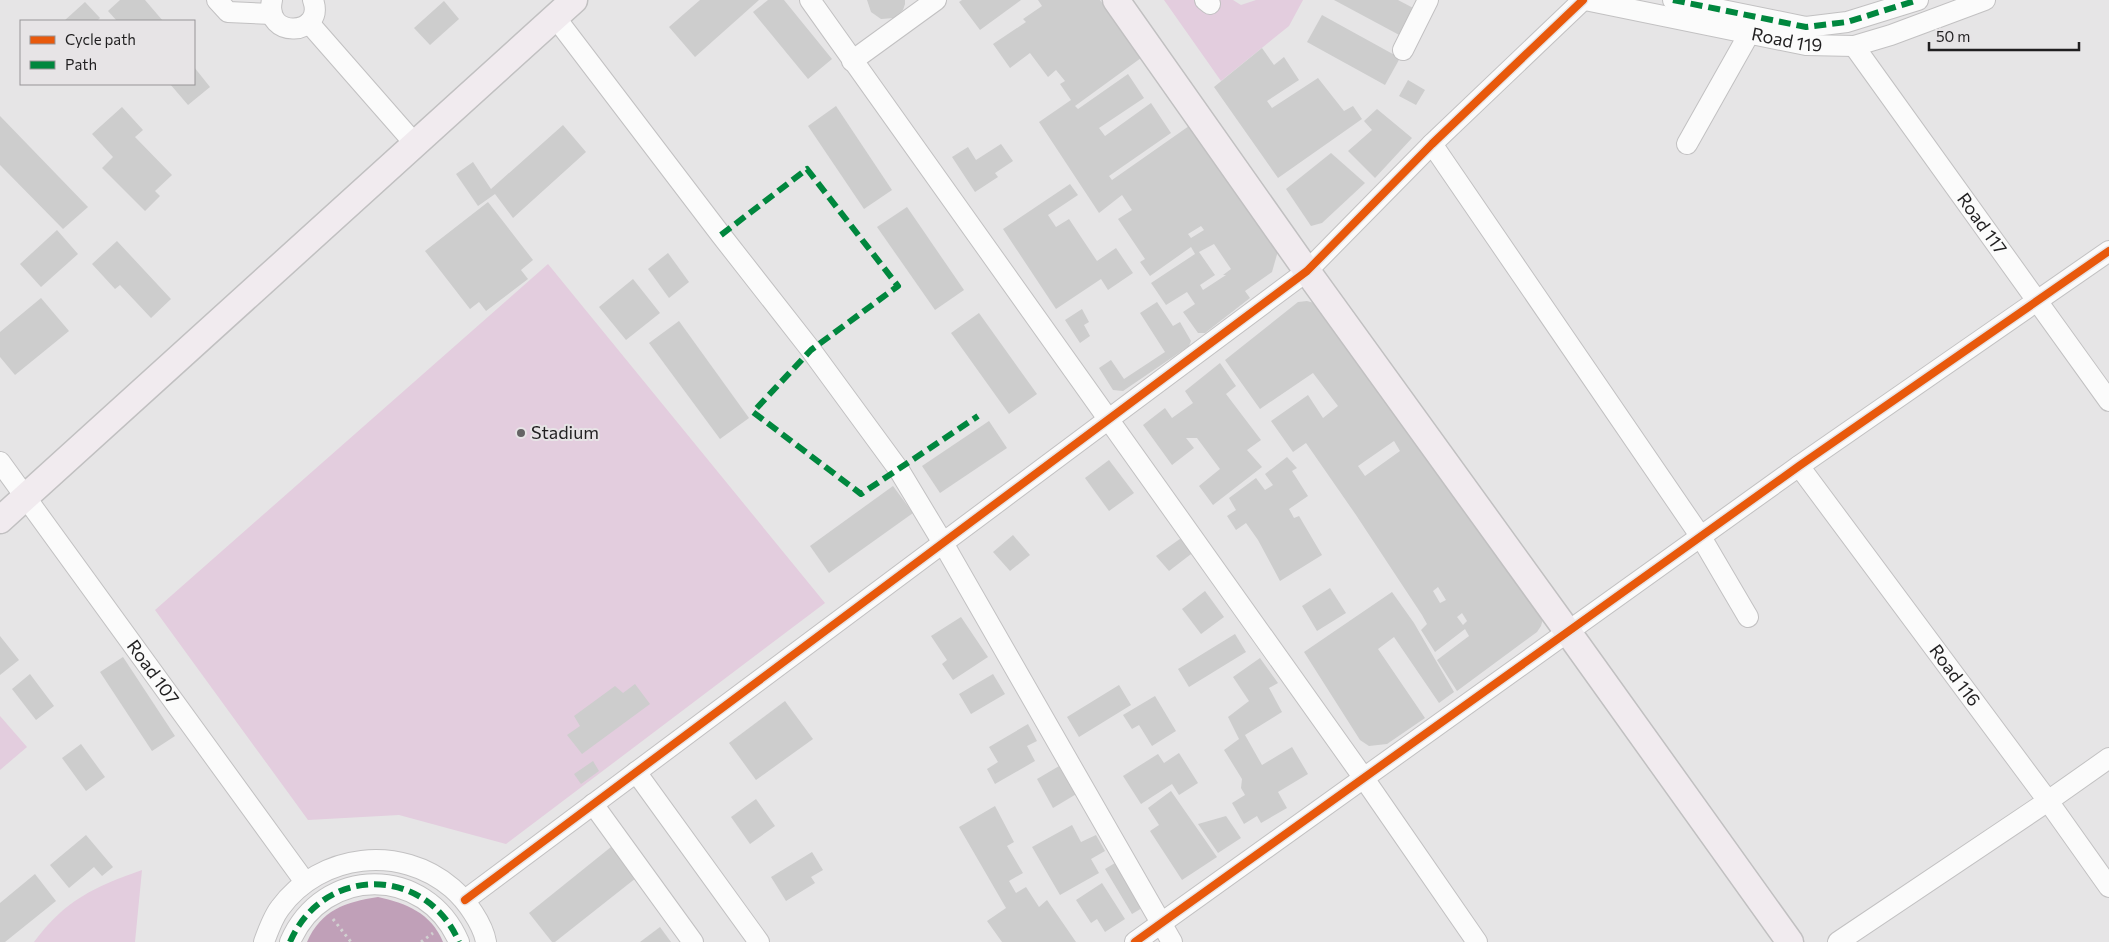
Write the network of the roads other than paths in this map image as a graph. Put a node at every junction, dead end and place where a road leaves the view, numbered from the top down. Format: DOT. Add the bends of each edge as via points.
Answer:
graph roads {
  1 [pos="217,0"];
  2 [pos="313,0"];
  3 [pos="810,0"];
  4 [pos="936,0"];
  5 [pos="1116,0"];
  6 [pos="1428,0"];
  7 [pos="1584,0"];
  8 [pos="1672,0"];
  9 [pos="1918,0"];
  10 [pos="1985,0"];
  11 [pos="272,7"];
  12 [pos="564,8"];
  13 [pos="309,23"];
  14 [pos="1749,34"];
  15 [pos="1854,46"];
  16 [pos="1403,50"];
  17 [pos="852,61"];
  18 [pos="415,144"];
  19 [pos="1432,144"];
  20 [pos="1687,144"];
  21 [pos="2109,252"];
  22 [pos="1307,271"];
  23 [pos="2038,301"];
  24 [pos="2109,401"];
  25 [pos="1109,420"];
  26 [pos="0,462"];
  27 [pos="1799,466"];
  28 [pos="25,497"];
  29 [pos="0,520"];
  30 [pos="1701,537"];
  31 [pos="943,543"];
  32 [pos="1748,617"];
  33 [pos="1568,632"];
  34 [pos="2109,758"];
  35 [pos="636,772"];
  36 [pos="1363,777"];
  37 [pos="2048,801"];
  38 [pos="593,804"];
  39 [pos="305,882"];
  40 [pos="2109,887"];
  41 [pos="465,900"];
  42 [pos="1161,923"];
  43 [pos="264,942"];
  44 [pos="290,942"];
  45 [pos="458,942"];
  46 [pos="486,942"];
  47 [pos="693,942"];
  48 [pos="759,942"];
  49 [pos="1135,942"];
  50 [pos="1172,942"];
  51 [pos="1477,942"];
  52 [pos="1790,942"];
  53 [pos="1838,942"];
  1 -- 11 [label="street" via="228,12"];
  2 -- 13 [label="street" via="315,10"];
  3 -- 17 [label="street"];
  4 -- 17 [label="street"];
  5 -- 22 [label="main road"];
  6 -- 16 [label="street"];
  7 -- 14 [label="street, Road 119"];
  7 -- 19 [label="street"];
  8 -- 9 [label="street" via="1806,26 1847,22"];
  10 -- 15 [label="street, Road 119"];
  11 -- 13 [label="street" via="281,26 302,28"];
  12 -- 18 [label="main road"];
  12 -- 31 [label="street" via="721,235 899,470"];
  13 -- 18 [label="street"];
  14 -- 15 [label="street, Road 119" via="1806,45"];
  14 -- 20 [label="street"];
  15 -- 23 [label="street, Road 117"];
  17 -- 25 [label="street"];
  18 -- 28 [label="main road"];
  19 -- 22 [label="street"];
  19 -- 30 [label="street"];
  21 -- 23 [label="street"];
  22 -- 25 [label="street"];
  22 -- 33 [label="main road"];
  23 -- 24 [label="street, Road 117"];
  23 -- 27 [label="street"];
  25 -- 31 [label="street"];
  25 -- 36 [label="street"];
  26 -- 28 [label="street, Road 107"];
  27 -- 30 [label="street"];
  27 -- 37 [label="street, Road 116"];
  28 -- 29 [label="main road"];
  28 -- 39 [label="street, Road 107"];
  30 -- 32 [label="street"];
  30 -- 33 [label="street"];
  31 -- 35 [label="street"];
  31 -- 42 [label="street"];
  33 -- 36 [label="street"];
  33 -- 52 [label="main road"];
  34 -- 37 [label="street"];
  35 -- 38 [label="street"];
  35 -- 48 [label="street"];
  36 -- 42 [label="street"];
  36 -- 51 [label="street"];
  37 -- 40 [label="street, Road 116"];
  37 -- 53 [label="street"];
  38 -- 41 [label="street"];
  38 -- 47 [label="street"];
  39 -- 41 [label="street" via="337,865 373,858 409,864 442,879"];
  39 -- 43 [label="street" via="280,908"];
  41 -- 46 [label="street"];
  42 -- 49 [label="street"];
  42 -- 50 [label="street"];
  44 -- 45 [label="street" via="297,925 318,902 346,888 377,884 408,890 433,905 452,927"];
}
